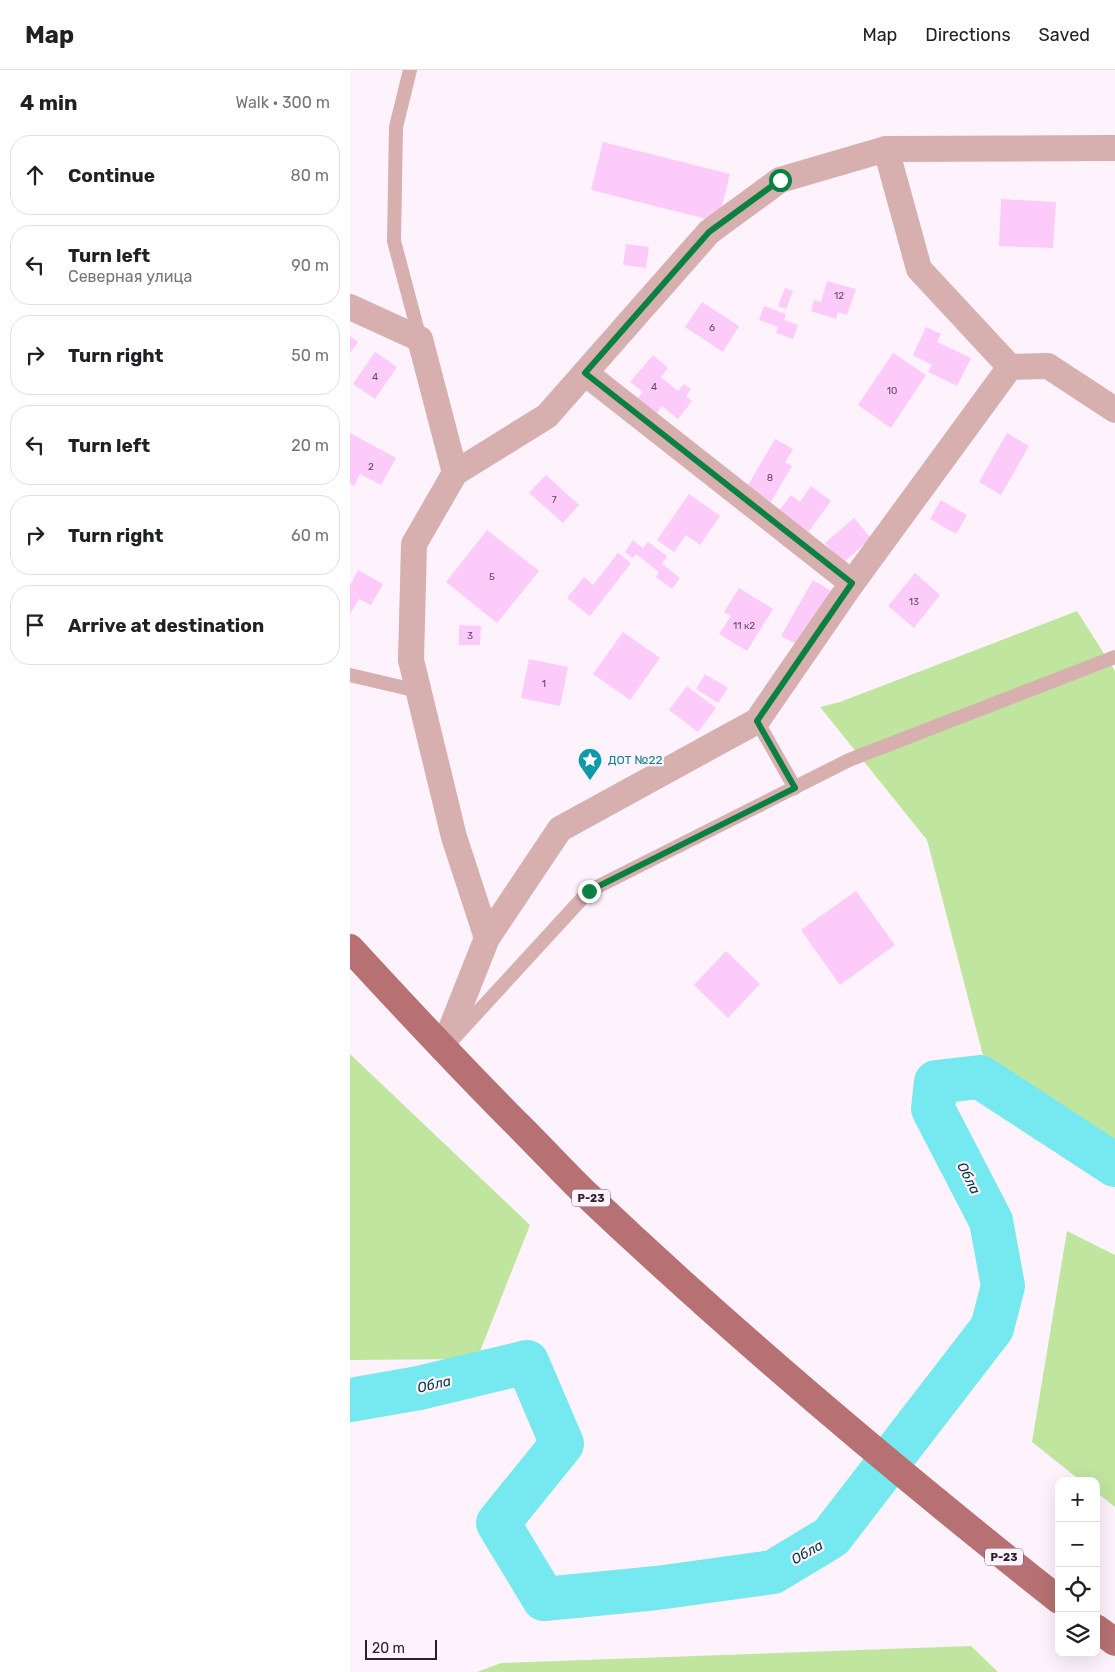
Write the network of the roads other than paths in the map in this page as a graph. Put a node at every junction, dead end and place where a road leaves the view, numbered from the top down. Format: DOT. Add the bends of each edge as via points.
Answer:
graph roads {
  1 [pos="410,70"];
  2 [pos="1115,148"];
  3 [pos="886,149"];
  4 [pos="350,307"];
  5 [pos="420,339"];
  6 [pos="1010,367"];
  7 [pos="585,373"];
  8 [pos="1115,410"];
  9 [pos="455,473"];
  10 [pos="852,583"];
  11 [pos="1115,657"];
  12 [pos="350,675"];
  13 [pos="418,691"];
  14 [pos="757,721"];
  15 [pos="795,788"];
  16 [pos="487,938"];
  17 [pos="350,948"];
  18 [pos="443,1049"];
  19 [pos="1055,1597"];
  20 [pos="1100,1631"];
  21 [pos="1115,1642"];
  1 -- 5 [label="lane" via="396,127 394,241"];
  2 -- 3 [label="street"];
  3 -- 6 [label="street" via="919,269"];
  3 -- 7 [label="street" via="780,180 717,226"];
  4 -- 5 [label="street"];
  5 -- 9 [label="street"];
  6 -- 8 [label="street" via="1048,366"];
  6 -- 10 [label="street"];
  7 -- 9 [label="street" via="547,416"];
  7 -- 10 [label="street"];
  9 -- 13 [label="street" via="414,544 411,660"];
  10 -- 14 [label="street"];
  11 -- 15 [label="lane" via="849,760"];
  12 -- 13 [label="lane"];
  13 -- 16 [label="street" via="454,838"];
  14 -- 15 [label="lane"];
  14 -- 16 [label="street" via="560,829"];
  15 -- 18 [label="lane" via="589,891"];
  16 -- 18 [label="street"];
  17 -- 18 [label="main road, Р-23"];
  18 -- 19 [label="main road, Р-23" via="587,1195 739,1333 950,1514"];
  20 -- 21 [label="main road"];
}
